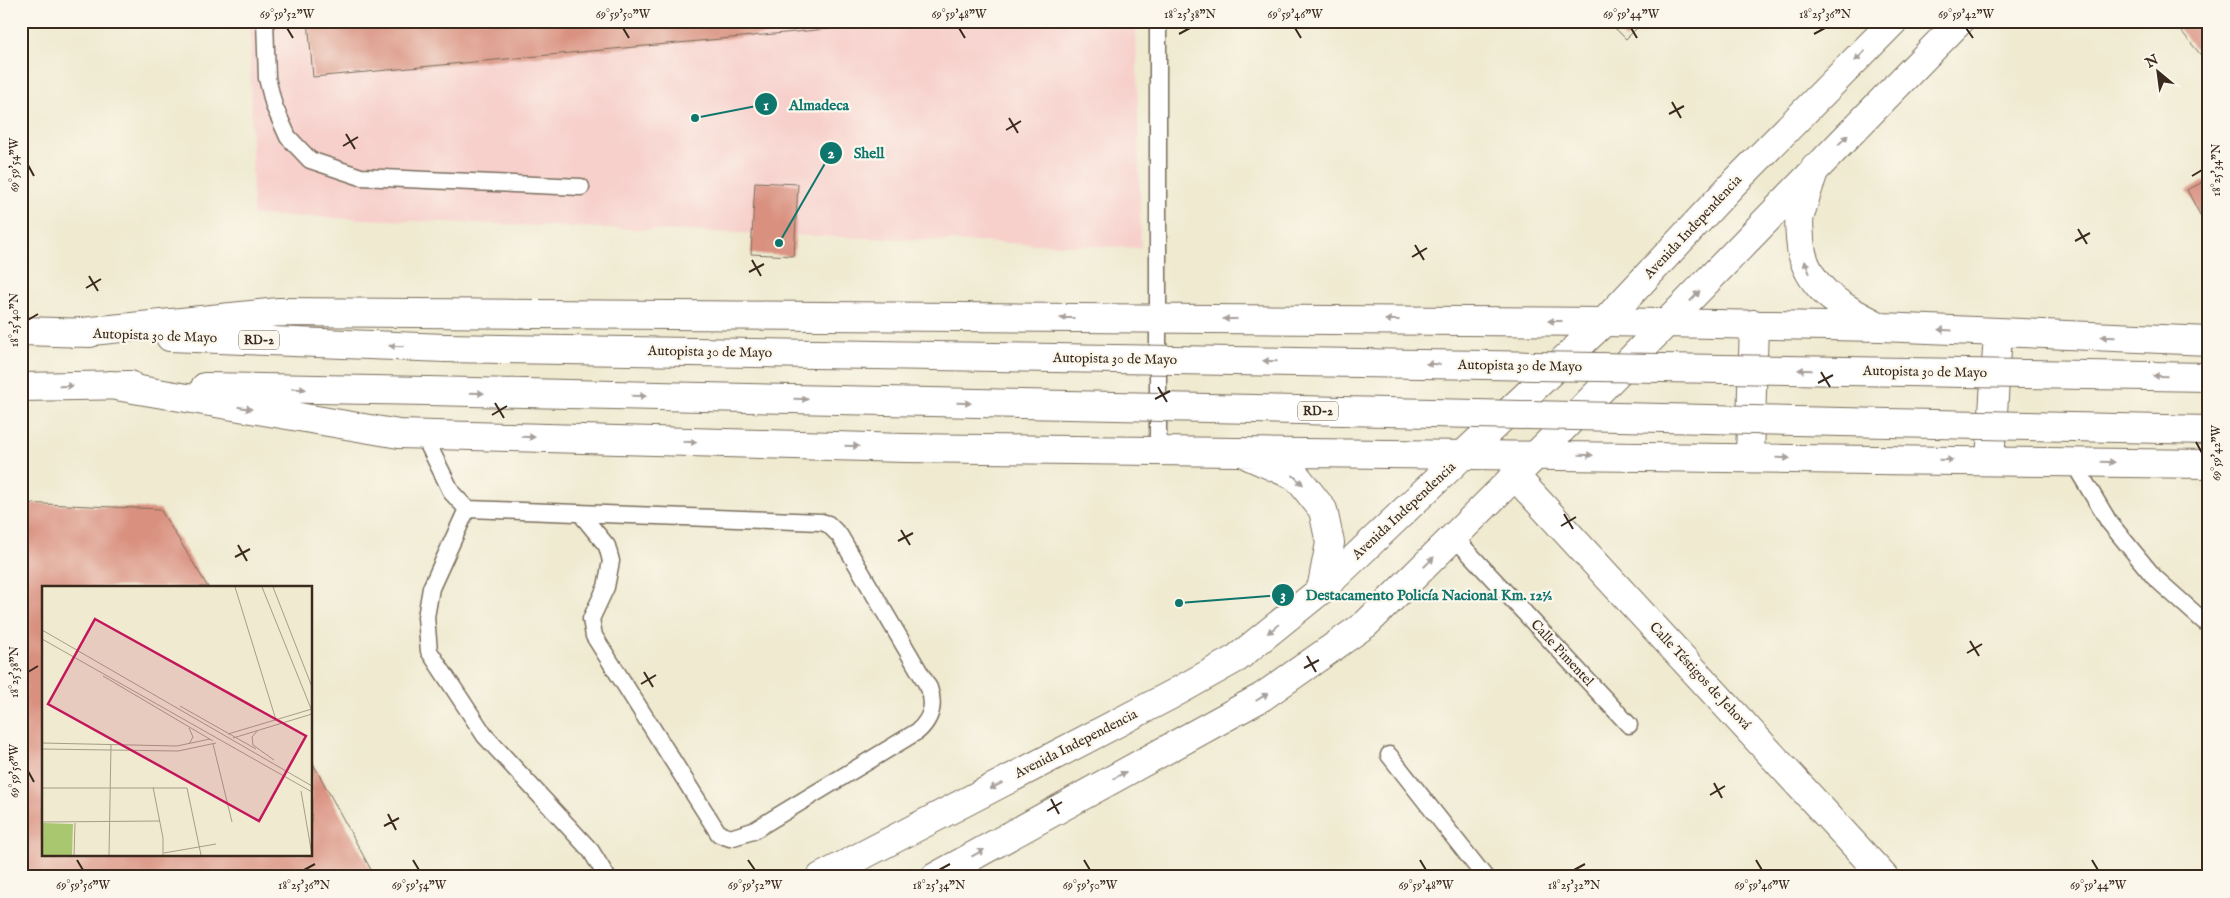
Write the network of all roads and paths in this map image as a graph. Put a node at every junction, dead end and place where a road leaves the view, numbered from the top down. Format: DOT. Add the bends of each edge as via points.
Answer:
graph roads {
  1 [pos="265,21"];
  2 [pos="1158,21"];
  3 [pos="1894,21"];
  4 [pos="1960,21"];
  5 [pos="1815,168"];
  6 [pos="582,187"];
  7 [pos="1159,319"];
  8 [pos="1604,322"];
  9 [pos="1669,323"];
  10 [pos="1754,324"];
  11 [pos="1881,328"];
  12 [pos="21,331"];
  13 [pos="1998,332"];
  14 [pos="72,333"];
  15 [pos="2209,341"];
  16 [pos="2209,377"];
  17 [pos="110,385"];
  18 [pos="21,387"];
  19 [pos="2209,430"];
  20 [pos="422,434"];
  21 [pos="1158,450"];
  22 [pos="1239,451"];
  23 [pos="1464,454"];
  24 [pos="1537,454"];
  25 [pos="1750,457"];
  26 [pos="1990,461"];
  27 [pos="2073,462"];
  28 [pos="2209,464"];
  29 [pos="1515,476"];
  30 [pos="467,509"];
  31 [pos="580,513"];
  32 [pos="1454,537"];
  33 [pos="1321,590"];
  34 [pos="2209,626"];
  35 [pos="1629,725"];
  36 [pos="1389,755"];
  37 [pos="607,877"];
  38 [pos="821,877"];
  39 [pos="935,877"];
  40 [pos="1485,877"];
  41 [pos="1884,877"];
  1 -- 6 [label="lane" via="267,78 274,106 288,137 310,160 361,177"];
  2 -- 7 [label="lane"];
  3 -- 8 [label="main road, Avenida Independencia, one-way" via="1733,184"];
  5 -- 4 [label="main road, one-way"];
  9 -- 5 [label="main road, one-way"];
  11 -- 5 [label="main road, one-way" via="1847,310 1818,286 1806,269 1799,218"];
  8 -- 7 [label="main road, one-way"];
  7 -- 14 [label="main road, one-way" via="279,312"];
  7 -- 21 [label="lane"];
  8 -- 9 [label="main road"];
  8 -- 23 [label="main road, Avenida Independencia"];
  9 -- 10 [label="main road"];
  9 -- 24 [label="main road"];
  10 -- 11 [label="main road"];
  10 -- 25 [label="main road"];
  13 -- 11 [label="main road, one-way"];
  12 -- 14 [label="main road, Autopista 30 de Mayo / RD-2"];
  15 -- 13 [label="main road, one-way"];
  13 -- 26 [label="main road"];
  16 -- 14 [label="main road, Autopista 30 de Mayo / RD-2, one-way, bridge" via="445,348"];
  18 -- 17 [label="main road, RD-2, one-way"];
  17 -- 19 [label="main road, RD-2, one-way, bridge"];
  17 -- 20 [label="main road, one-way" via="399,434"];
  20 -- 21 [label="main road, one-way" via="905,448"];
  20 -- 30 [label="lane" via="452,493"];
  21 -- 22 [label="main road"];
  22 -- 23 [label="main road"];
  22 -- 33 [label="main road, one-way" via="1297,477 1322,510 1330,543"];
  23 -- 24 [label="main road"];
  23 -- 33 [label="main road, Avenida Independencia"];
  24 -- 25 [label="main road, one-way"];
  24 -- 29 [label="main road"];
  25 -- 26 [label="main road, one-way"];
  26 -- 27 [label="main road"];
  27 -- 28 [label="main road, one-way"];
  27 -- 34 [label="lane" via="2109,522 2154,577"];
  29 -- 32 [label="main road"];
  29 -- 41 [label="main road, Calle Téstigos de Jehová"];
  30 -- 31 [label="lane"];
  30 -- 37 [label="lane" via="431,588 426,617 429,651 485,736 591,851"];
  31 -- 31 [label="lane" via="607,546 611,561 606,587 591,618 594,636 719,834 730,838 753,831 925,724 933,707 929,688 840,536 828,524"];
  32 -- 35 [label="lane, Calle Pimentel"];
  39 -- 32 [label="main road, one-way" via="1262,697 1366,624"];
  33 -- 38 [label="main road, Avenida Independencia, one-way" via="1237,658"];
  36 -- 40 [label="lane"];
}
